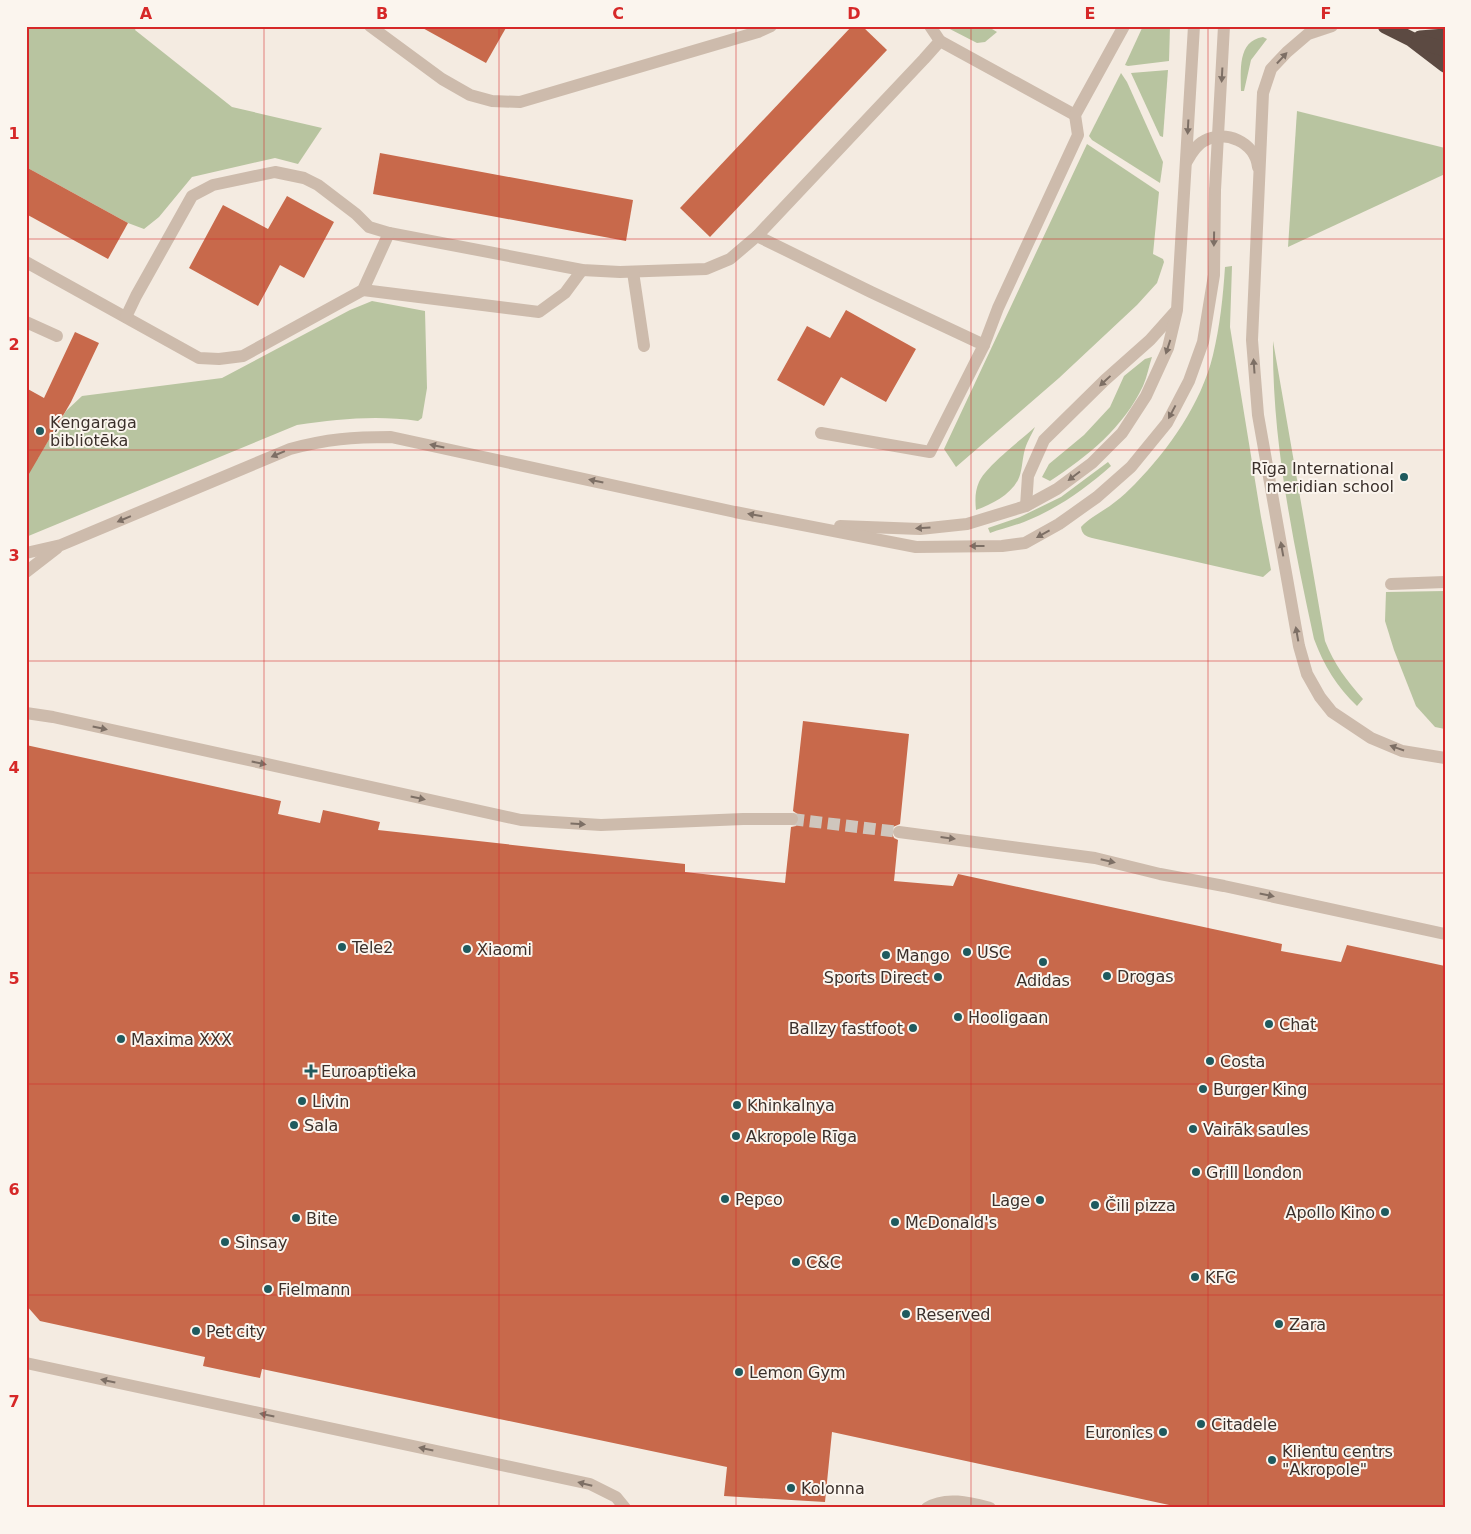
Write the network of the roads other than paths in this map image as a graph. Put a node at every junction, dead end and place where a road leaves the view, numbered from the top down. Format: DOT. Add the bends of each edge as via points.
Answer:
graph roads {
  1 [pos="771,26"];
  2 [pos="930,26"];
  3 [pos="1124,26"];
  4 [pos="1194,26"];
  5 [pos="1224,26"];
  6 [pos="1332,26"];
  7 [pos="1385,26"];
  8 [pos="373,28"];
  9 [pos="1445,36"];
  10 [pos="1411,39"];
  11 [pos="940,41"];
  12 [pos="1445,49"];
  13 [pos="1445,65"];
  14 [pos="1075,115"];
  15 [pos="1185,174"];
  16 [pos="1258,176"];
  17 [pos="388,233"];
  18 [pos="757,236"];
  19 [pos="26,262"];
  20 [pos="582,270"];
  21 [pos="633,272"];
  22 [pos="363,290"];
  23 [pos="1177,310"];
  24 [pos="126,317"];
  25 [pos="26,322"];
  26 [pos="57,336"];
  27 [pos="984,345"];
  28 [pos="644,346"];
  29 [pos="821,433"];
  30 [pos="1026,506"];
  31 [pos="803,524"];
  32 [pos="61,545"];
  33 [pos="26,553"];
  34 [pos="26,572"];
  35 [pos="1445,582"];
  36 [pos="1391,584"];
  37 [pos="26,704"];
  38 [pos="26,714"];
  39 [pos="53,717"];
  40 [pos="1445,758"];
  41 [pos="792,819"];
  42 [pos="899,832"];
  43 [pos="1445,934"];
  44 [pos="26,1363"];
  45 [pos="626,1508"];
  46 [pos="927,1508"];
  47 [pos="990,1508"];
  1 -- 8 [label="street" via="520,102 492,101 470,95 442,79"];
  2 -- 11 [label="street"];
  3 -- 14 [label="street"];
  4 -- 15 [label="street, one-way"];
  5 -- 31 [label="street, one-way, bridge" via="1214,275 1203,342 1189,381 1166,423 1131,467 1096,497 1025,543 916,547"];
  16 -- 6 [label="street, one-way" via="1263,93 1271,69 1308,34"];
  7 -- 10 [label="highway"];
  9 -- 10 [label="highway"];
  10 -- 12 [label="highway"];
  10 -- 13 [label="highway"];
  11 -- 14 [label="street"];
  11 -- 18 [label="street"];
  14 -- 27 [label="street" via="1078,135"];
  15 -- 16 [label="street" via="1187,161 1194,149 1204,141 1229,137 1242,142 1251,151 1257,163"];
  15 -- 23 [label="street"];
  40 -- 16 [label="street, one-way" via="1402,750 1371,738 1332,712 1307,674 1299,646 1258,415 1252,340"];
  17 -- 20 [label="street"];
  17 -- 22 [label="street"];
  17 -- 24 [label="street" via="369,227 318,185 304,178 274,172 213,185 192,196"];
  18 -- 21 [label="street" via="730,259 706,269"];
  18 -- 27 [label="street"];
  19 -- 24 [label="street"];
  20 -- 21 [label="street"];
  20 -- 22 [label="street" via="565,293 539,312"];
  21 -- 28 [label="street"];
  22 -- 24 [label="street" via="243,356 219,359 199,358"];
  23 -- 30 [label="street, one-way" via="1150,340 1044,440 1028,476"];
  23 -- 30 [label="street, one-way" via="1168,348 1146,396 1122,433 1092,463 1058,489"];
  25 -- 26 [label="street"];
  27 -- 29 [label="street" via="930,452"];
  30 -- 31 [label="street, one-way" via="967,524 920,529"];
  31 -- 32 [label="street, one-way" via="391,437 351,437 290,449"];
  32 -- 33 [label="street"];
  32 -- 34 [label="street"];
  35 -- 36 [label="street"];
  37 -- 39 [label="street"];
  38 -- 39 [label="street"];
  39 -- 41 [label="street, one-way" via="521,820 601,825"];
  42 -- 43 [label="street, one-way" via="1095,858"];
  45 -- 44 [label="street, one-way" via="616,1497 590,1484"];
  46 -- 47 [label="street" via="944,1502 964,1502"];
}
